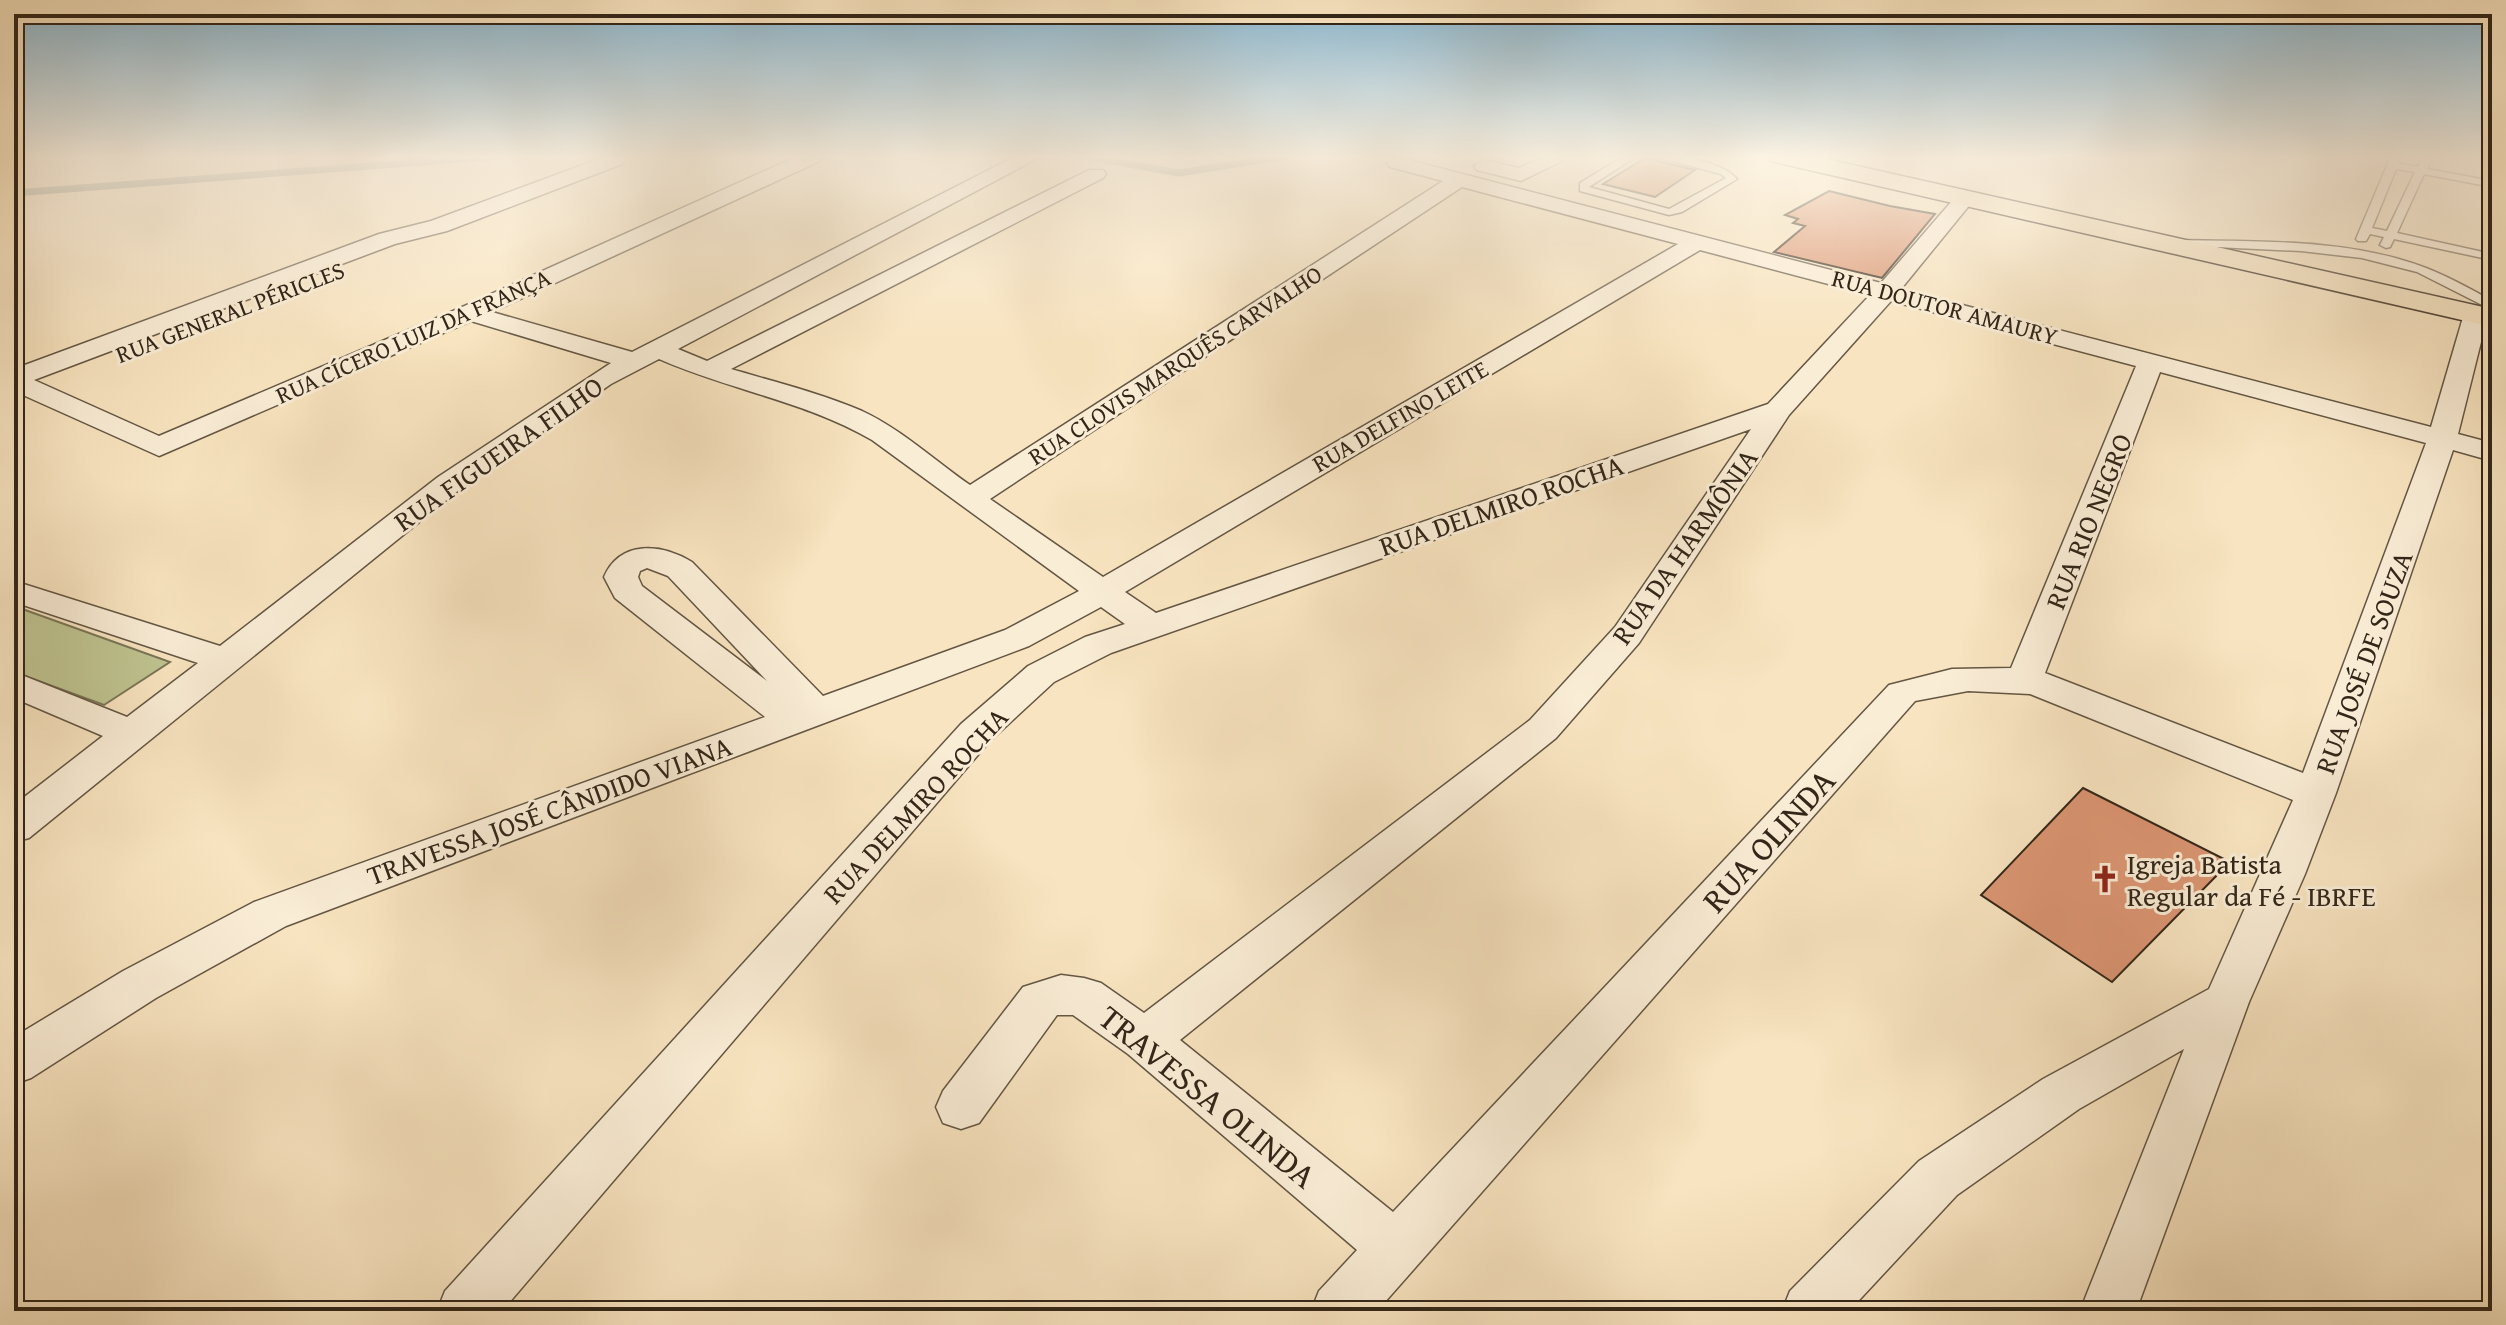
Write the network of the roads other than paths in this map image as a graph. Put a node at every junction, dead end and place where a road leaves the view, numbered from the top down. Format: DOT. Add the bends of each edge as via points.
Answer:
graph roads {
  1 [pos="461,218"];
  2 [pos="679,218"];
  3 [pos="911,218"];
  4 [pos="1010,218"];
  5 [pos="1371,218"];
  6 [pos="1626,218"];
  7 [pos="1948,218"];
  8 [pos="2053,218"];
  9 [pos="2370,218"];
  10 [pos="2398,218"];
  11 [pos="2366,228"];
  12 [pos="2391,232"];
  13 [pos="1699,241"];
  14 [pos="2355,254"];
  15 [pos="2492,254"];
  16 [pos="2278,257"];
  17 [pos="2381,259"];
  18 [pos="2433,276"];
  19 [pos="1887,291"];
  20 [pos="2421,302"];
  21 [pos="469,313"];
  22 [pos="2487,313"];
  23 [pos="644,355"];
  24 [pos="2151,362"];
  25 [pos="708,371"];
  26 [pos="18,385"];
  27 [pos="1778,410"];
  28 [pos="2442,439"];
  29 [pos="2492,452"];
  30 [pos="970,499"];
  31 [pos="14,591"];
  32 [pos="1101,592"];
  33 [pos="1151,626"];
  34 [pos="223,659"];
  35 [pos="2024,681"];
  36 [pos="14,684"];
  37 [pos="806,716"];
  38 [pos="130,733"];
  39 [pos="2316,793"];
  40 [pos="14,827"];
  41 [pos="2226,1002"];
  42 [pos="1145,1040"];
  43 [pos="14,1063"];
  44 [pos="961,1107"];
  45 [pos="1395,1247"];
  46 [pos="1357,1305"];
  47 [pos="465,1311"];
  48 [pos="1810,1311"];
  49 [pos="2108,1311"];
  1 -- 26 [label="street, RUA GENERAL PÉRICLES" via="439,226 435,235"];
  2 -- 21 [label="street, RUA CÍCERO LUIZ DA FRANÇA"];
  3 -- 23 [label="street, RUA FIGUEIRA FILHO"];
  4 -- 25 [label="street"];
  5 -- 30 [label="street, RUA CLOVIS MARQUÊS CARVALHO"];
  6 -- 13 [label="street, RUA DOUTOR AMAURY"];
  7 -- 19 [label="street, RUA DA HARMÔNIA"];
  8 -- 16 [label="main road" via="2161,242"];
  9 -- 11 [label="lane"];
  10 -- 12 [label="lane"];
  11 -- 12 [label="lane"];
  11 -- 14 [label="lane"];
  12 -- 15 [label="lane"];
  12 -- 17 [label="lane"];
  13 -- 19 [label="street, RUA DOUTOR AMAURY"];
  13 -- 32 [label="street, RUA DELFINO LEITE"];
  14 -- 16 [label="lane"];
  14 -- 17 [label="lane"];
  16 -- 20 [label="main road"];
  17 -- 18 [label="lane"];
  18 -- 20 [label="lane"];
  18 -- 22 [label="lane"];
  19 -- 24 [label="street, RUA DOUTOR AMAURY"];
  19 -- 27 [label="street, RUA DA HARMÔNIA"];
  20 -- 22 [label="main road"];
  21 -- 23 [label="street"];
  21 -- 26 [label="street, RUA CÍCERO LUIZ DA FRANÇA" via="159,447"];
  22 -- 28 [label="street, RUA JOSÉ DE SOUZA"];
  23 -- 25 [label="street"];
  23 -- 34 [label="street, RUA FIGUEIRA FILHO" via="449,483"];
  24 -- 28 [label="street, RUA DOUTOR AMAURY"];
  24 -- 35 [label="street, RUA RIO NEGRO"];
  25 -- 30 [label="street" via="854,418"];
  27 -- 33 [label="street, RUA DELMIRO ROCHA"];
  27 -- 42 [label="street, RUA DA HARMÔNIA" via="1627,635 1543,729"];
  28 -- 29 [label="street, RUA DOUTOR AMAURY"];
  28 -- 39 [label="street, RUA JOSÉ DE SOUZA"];
  30 -- 32 [label="street"];
  31 -- 34 [label="street"];
  32 -- 33 [label="street"];
  32 -- 37 [label="street, TRAVESSA JOSÉ CÂNDIDO VIANA" via="1017,638"];
  33 -- 47 [label="street, RUA DELMIRO ROCHA" via="1041,674 975,733"];
  34 -- 38 [label="street, RUA FIGUEIRA FILHO"];
  35 -- 39 [label="street, RUA OLINDA"];
  35 -- 45 [label="street, RUA OLINDA" via="1959,680 1902,693"];
  36 -- 38 [label="street"];
  37 -- 37 [label="street" via="680,569 651,557 626,565 621,577 627,591"];
  37 -- 43 [label="street, TRAVESSA JOSÉ CÂNDIDO VIANA" via="270,914 197,950"];
  38 -- 40 [label="street, RUA FIGUEIRA FILHO"];
  39 -- 41 [label="street, RUA JOSÉ DE SOUZA"];
  41 -- 48 [label="street" via="2061,1094 1938,1178"];
  41 -- 49 [label="street, RUA JOSÉ DE SOUZA"];
  42 -- 44 [label="street, TRAVESSA OLINDA" via="1084,997 1061,994 1040,1001"];
  42 -- 45 [label="street, TRAVESSA OLINDA"];
  45 -- 46 [label="street, RUA OLINDA"];
}
